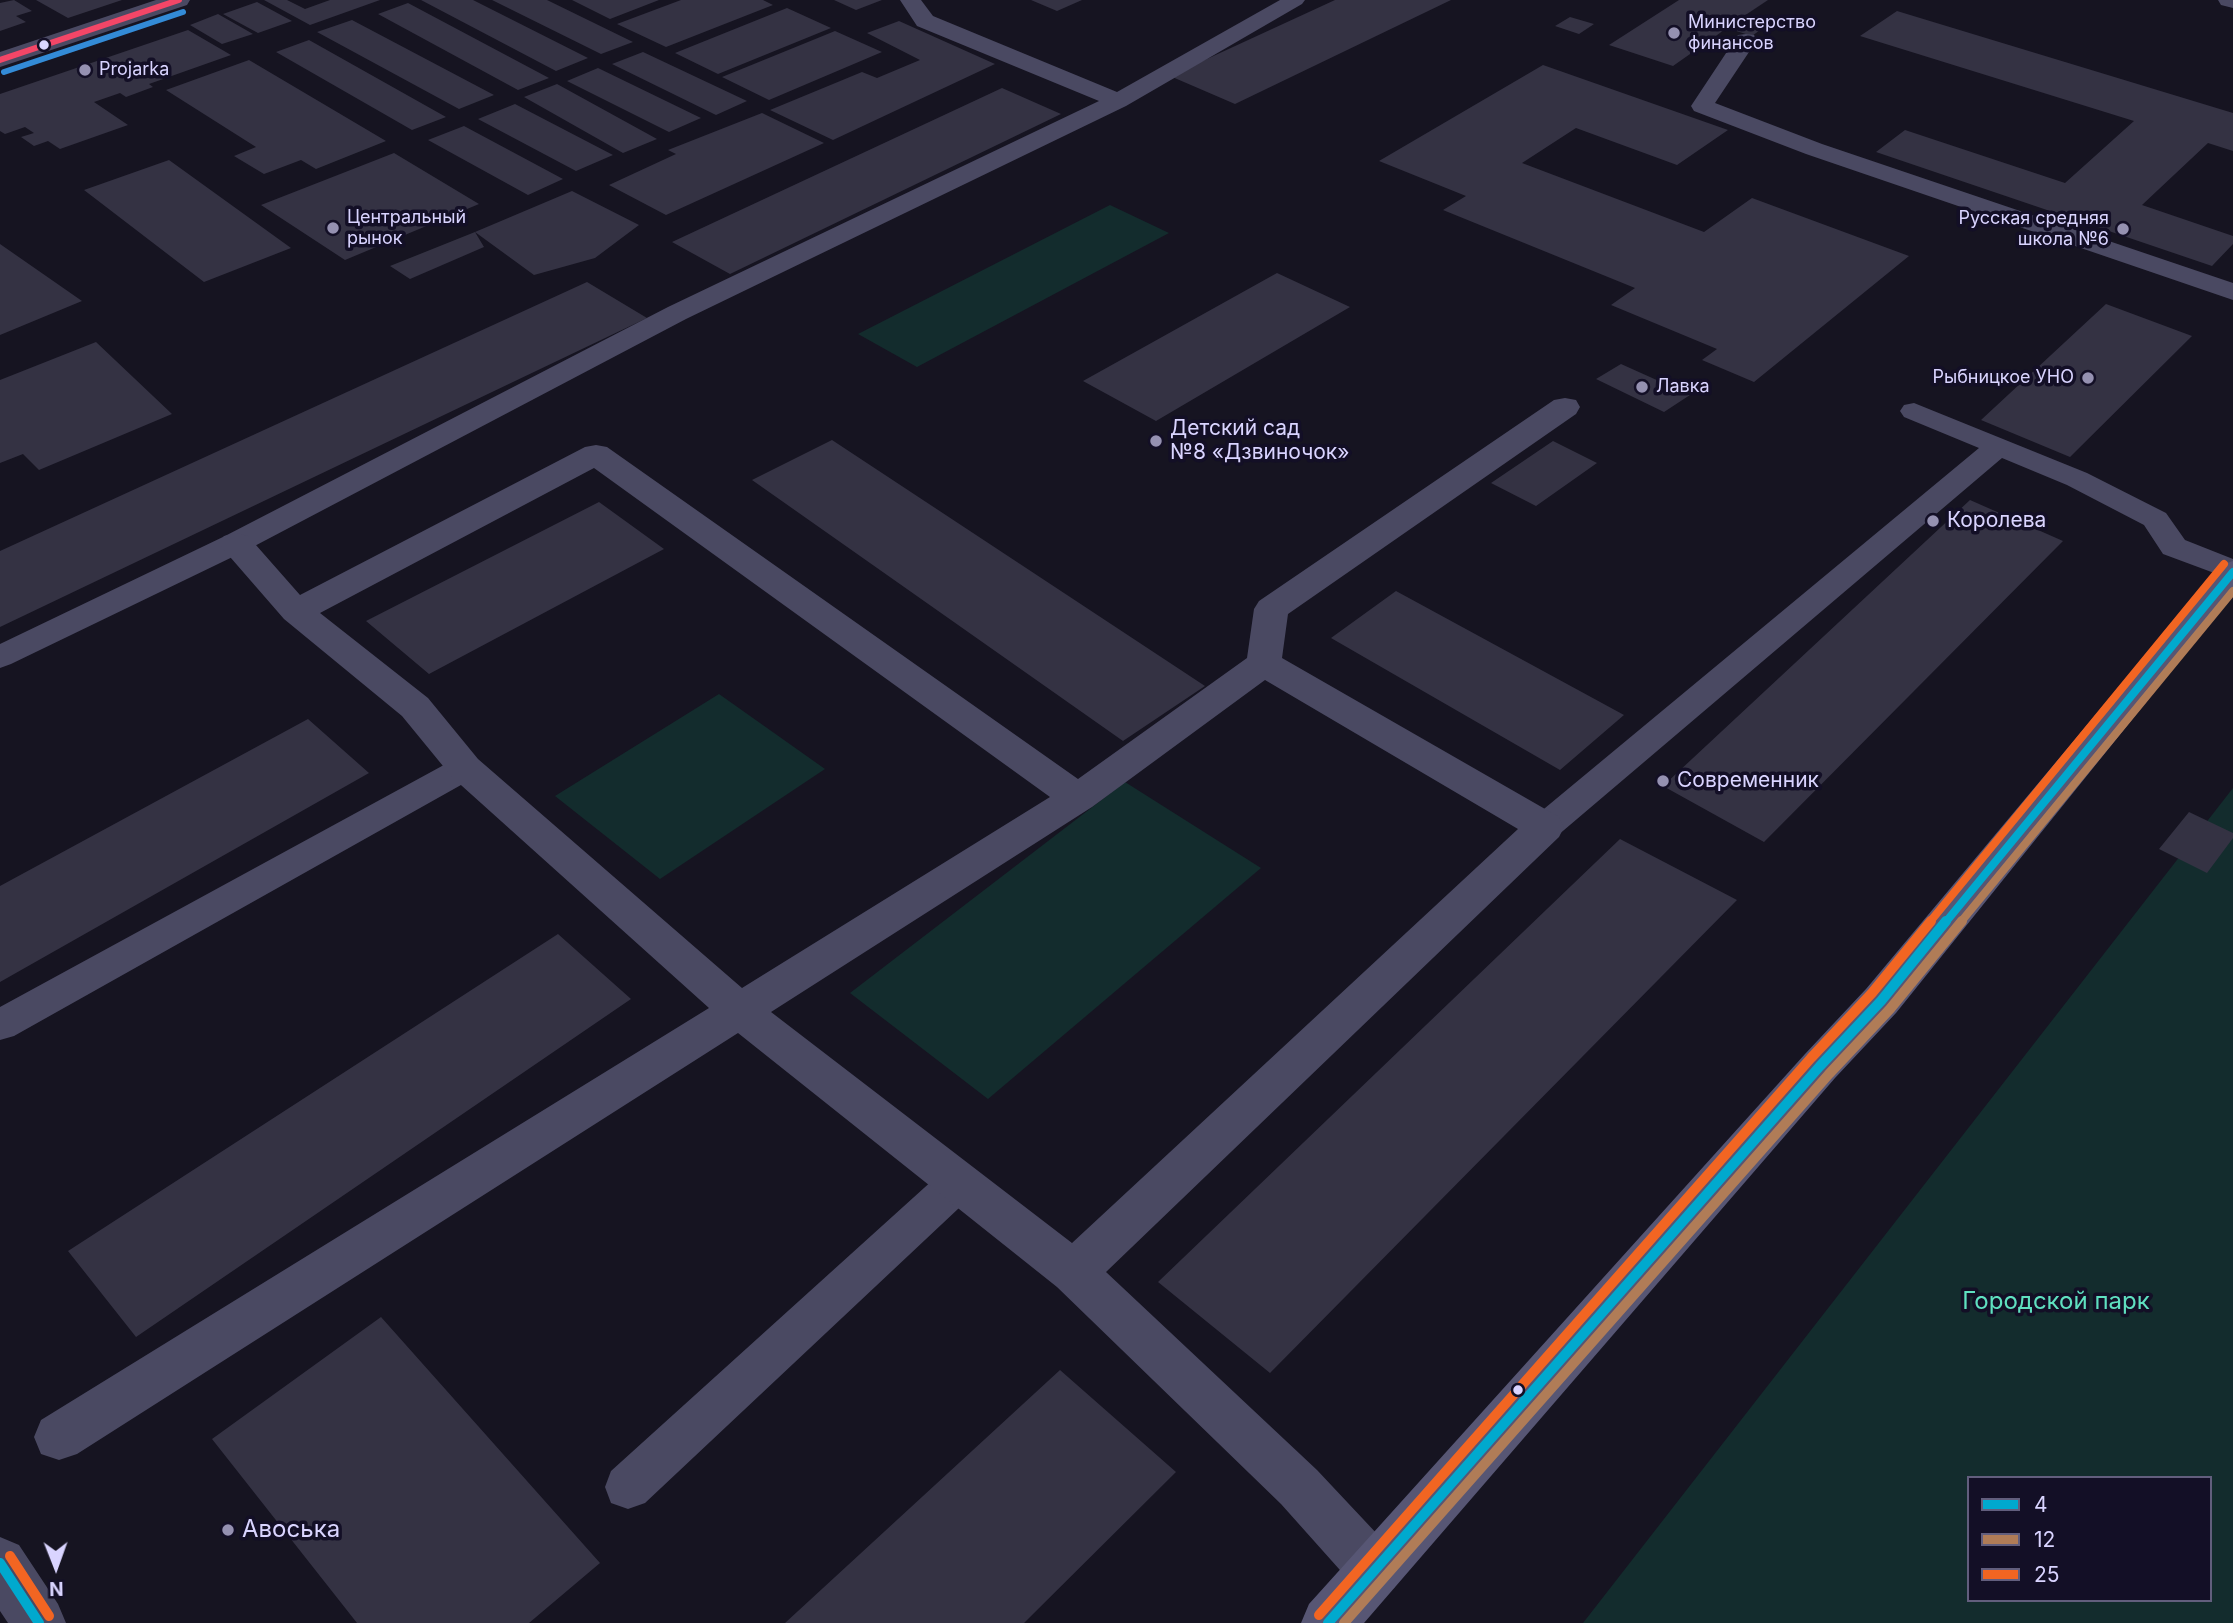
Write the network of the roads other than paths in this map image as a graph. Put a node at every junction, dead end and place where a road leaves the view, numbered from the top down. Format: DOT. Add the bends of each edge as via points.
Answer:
graph roads {
  1 [pos="179,0"];
  2 [pos="910,0"];
  3 [pos="1295,0"];
  4 [pos="1746,40"];
  5 [pos="0,60"];
  6 [pos="1118,101"];
  7 [pos="2233,292"];
  8 [pos="1565,407"];
  9 [pos="1914,411"];
  10 [pos="1999,446"];
  11 [pos="236,543"];
  12 [pos="2233,571"];
  13 [pos="296,611"];
  14 [pos="0,657"];
  15 [pos="1265,663"];
  16 [pos="465,768"];
  17 [pos="1078,797"];
  18 [pos="1545,827"];
  19 [pos="739,1010"];
  20 [pos="0,1025"];
  21 [pos="960,1181"];
  22 [pos="1074,1272"];
  23 [pos="59,1437"];
  24 [pos="628,1487"];
  25 [pos="0,1563"];
  26 [pos="1375,1570"];
  27 [pos="39,1623"];
  28 [pos="1328,1623"];
  1 -- 5 [label="street"];
  2 -- 6 [label="lane" via="925,21"];
  3 -- 6 [label="lane"];
  4 -- 7 [label="lane" via="1702,106 1814,149"];
  6 -- 11 [label="lane" via="677,313"];
  8 -- 15 [label="street" via="1271,609"];
  9 -- 10 [label="lane"];
  10 -- 12 [label="lane" via="2155,519 2174,547"];
  10 -- 18 [label="lane"];
  11 -- 13 [label="street"];
  11 -- 14 [label="lane"];
  12 -- 26 [label="main road" via="1881,1001"];
  13 -- 16 [label="street" via="415,707"];
  13 -- 17 [label="street" via="596,454"];
  15 -- 17 [label="street"];
  15 -- 18 [label="street"];
  16 -- 19 [label="street"];
  16 -- 20 [label="lane"];
  17 -- 19 [label="street"];
  18 -- 22 [label="street"];
  19 -- 21 [label="street"];
  19 -- 23 [label="street"];
  21 -- 22 [label="street"];
  21 -- 24 [label="lane"];
  22 -- 26 [label="street" via="1299,1488"];
  25 -- 27 [label="street"];
  26 -- 28 [label="main road"];
}
